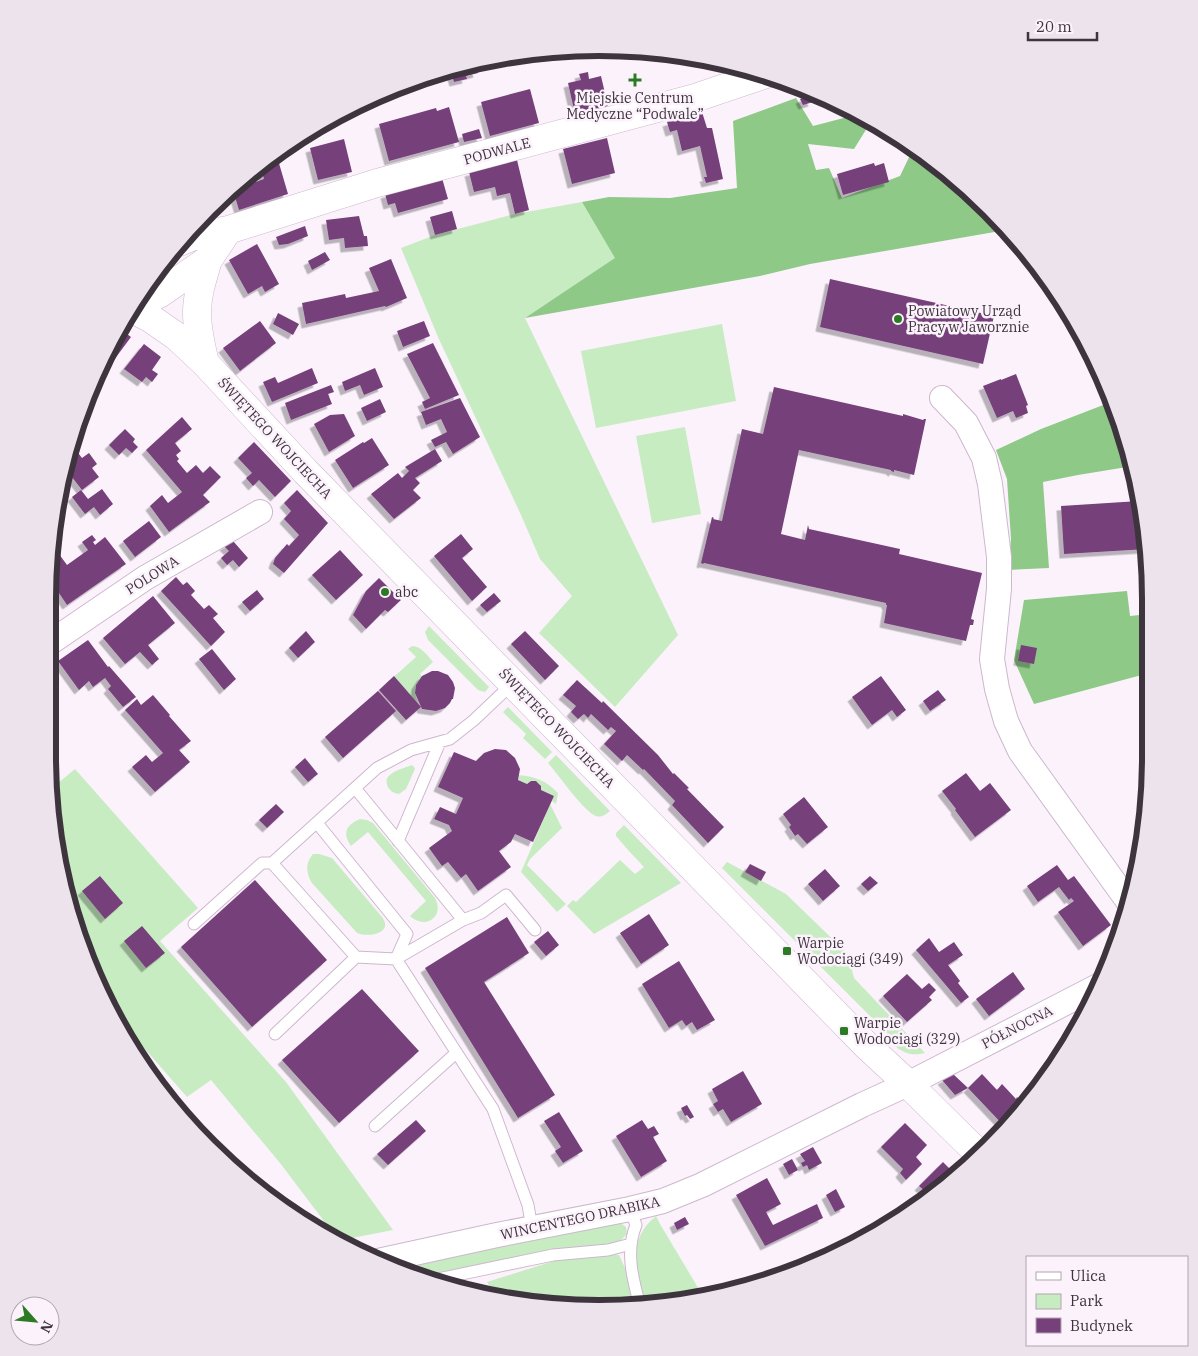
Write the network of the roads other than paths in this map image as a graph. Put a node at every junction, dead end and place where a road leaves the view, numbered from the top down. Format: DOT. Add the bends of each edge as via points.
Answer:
graph roads {
  1 [pos="752,79"];
  2 [pos="228,230"];
  3 [pos="195,237"];
  4 [pos="208,260"];
  5 [pos="147,299"];
  6 [pos="139,312"];
  7 [pos="205,363"];
  8 [pos="942,398"];
  9 [pos="260,512"];
  10 [pos="56,639"];
  11 [pos="513,683"];
  12 [pos="440,742"];
  13 [pos="354,788"];
  14 [pos="317,823"];
  15 [pos="398,841"];
  16 [pos="272,862"];
  17 [pos="1123,895"];
  18 [pos="463,920"];
  19 [pos="194,924"];
  20 [pos="535,930"];
  21 [pos="356,958"];
  22 [pos="396,959"];
  23 [pos="1089,991"];
  24 [pos="275,1034"];
  25 [pos="456,1052"];
  26 [pos="908,1084"];
  27 [pos="376,1126"];
  28 [pos="974,1149"];
  29 [pos="630,1209"];
  30 [pos="532,1228"];
  31 [pos="631,1244"];
  32 [pos="391,1258"];
  33 [pos="446,1277"];
  34 [pos="638,1299"];
  1 -- 2 [label="street, PODWALE" via="695,98 377,183"];
  2 -- 3 [label="street, PODWALE"];
  2 -- 4 [label="street"];
  4 -- 5 [label="street"];
  4 -- 7 [label="street" via="197,314"];
  6 -- 7 [label="street, ŚWIĘTEGO WOJCIECHA" via="176,336"];
  7 -- 11 [label="street, ŚWIĘTEGO WOJCIECHA" via="306,472"];
  8 -- 17 [label="street" via="966,424 984,458 990,484 999,557 992,659 1006,721 1020,751"];
  9 -- 10 [label="street, POLOWA" via="145,578"];
  11 -- 12 [label="lane" via="474,720 450,739"];
  11 -- 26 [label="street, ŚWIĘTEGO WOJCIECHA" via="866,1045"];
  12 -- 13 [label="lane" via="411,750 377,768"];
  12 -- 15 [label="lane"];
  13 -- 14 [label="lane"];
  13 -- 15 [label="lane"];
  14 -- 16 [label="lane"];
  14 -- 22 [label="lane" via="407,934"];
  15 -- 18 [label="lane"];
  16 -- 19 [label="lane" via="262,862"];
  16 -- 21 [label="lane"];
  18 -- 20 [label="lane" via="481,913 506,895"];
  18 -- 22 [label="lane"];
  21 -- 22 [label="lane"];
  21 -- 24 [label="lane"];
  22 -- 25 [label="lane"];
  23 -- 26 [label="street, PÓŁNOCNA"];
  25 -- 27 [label="lane"];
  25 -- 30 [label="lane" via="493,1109 528,1205"];
  26 -- 28 [label="street, ŚWIĘTEGO WOJCIECHA"];
  26 -- 29 [label="street, WINCENTEGO DRABIKA" via="702,1185 664,1201"];
  29 -- 30 [label="street, WINCENTEGO DRABIKA"];
  29 -- 31 [label="lane" via="636,1225"];
  30 -- 32 [label="street, WINCENTEGO DRABIKA"];
  31 -- 33 [label="lane" via="608,1250 553,1255"];
  31 -- 34 [label="lane" via="632,1276"];
}
